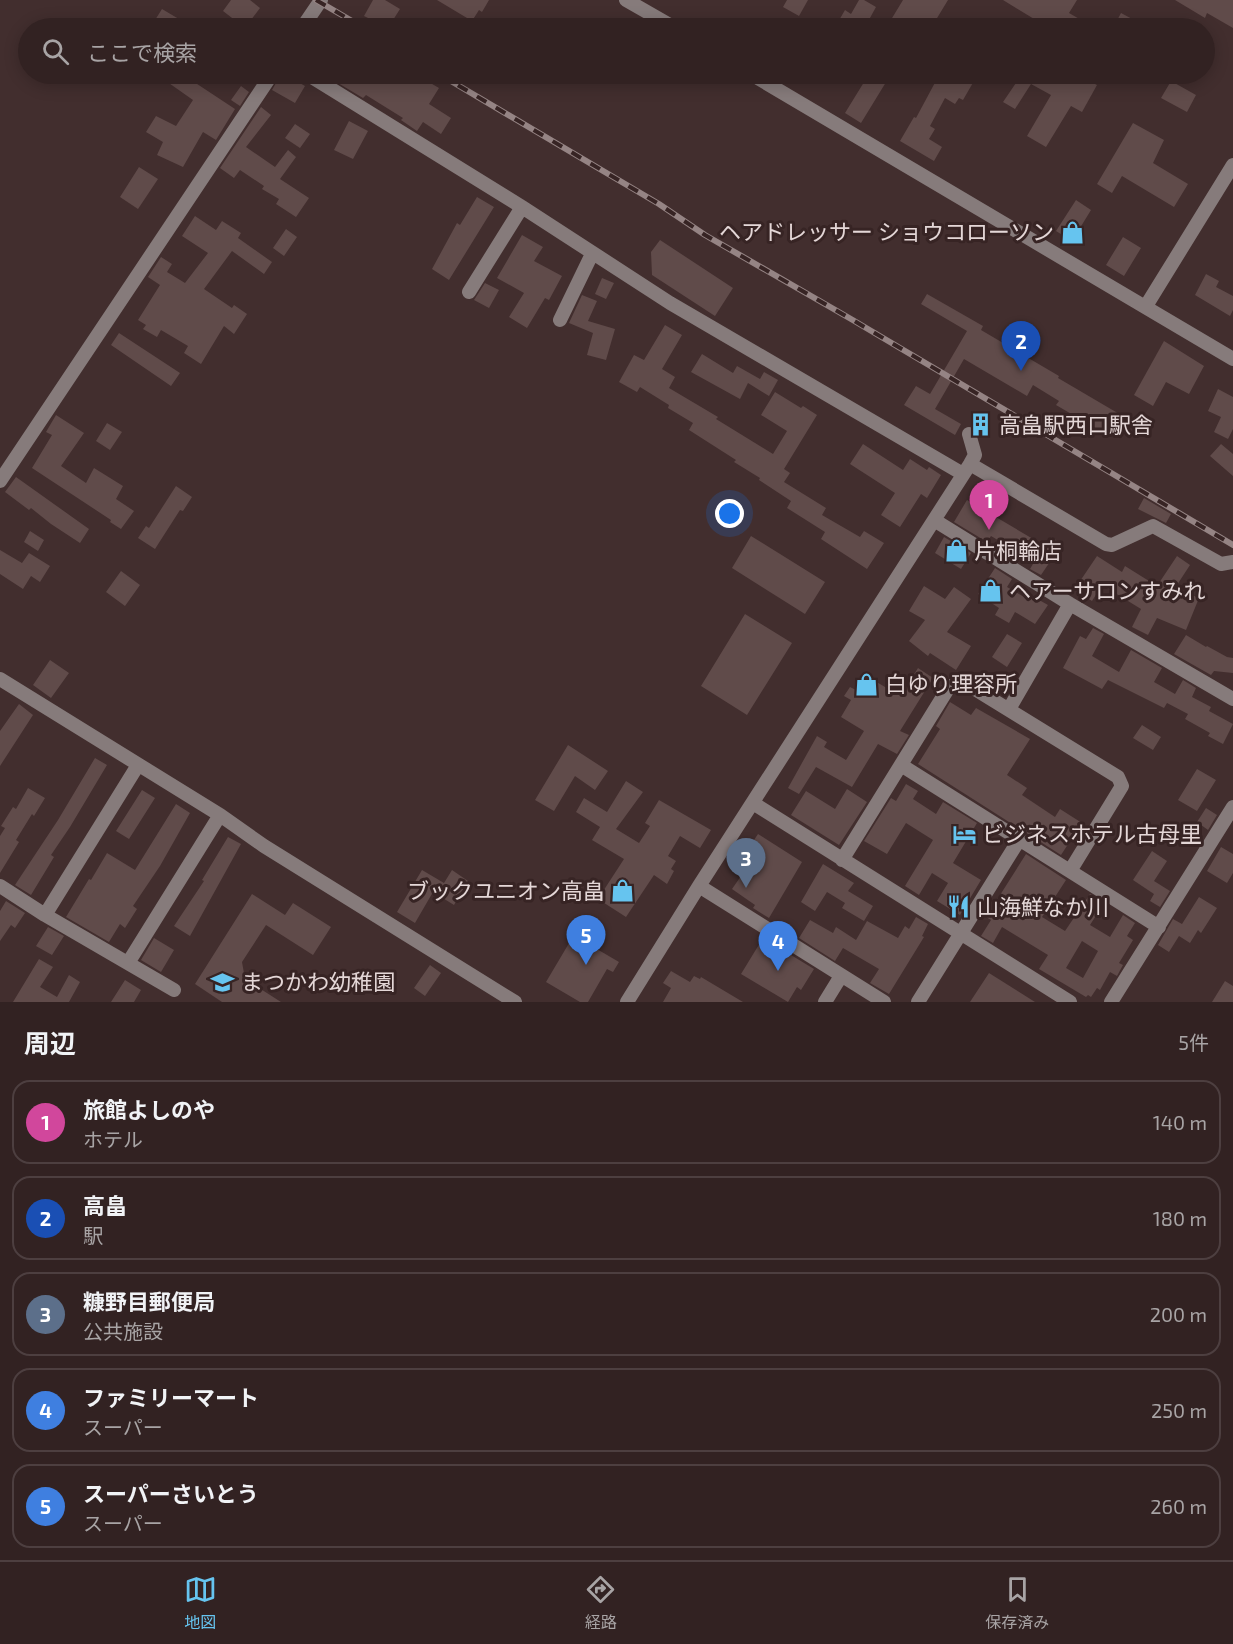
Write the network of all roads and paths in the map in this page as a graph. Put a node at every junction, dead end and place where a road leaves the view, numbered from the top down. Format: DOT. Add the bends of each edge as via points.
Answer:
graph roads {
  1 [pos="321,0"];
  2 [pos="626,0"];
  3 [pos="309,18"];
  4 [pos="658,18"];
  5 [pos="265,84"];
  6 [pos="323,84"];
  7 [pos="768,84"];
  8 [pos="1233,165"];
  9 [pos="522,207"];
  10 [pos="592,254"];
  11 [pos="469,292"];
  12 [pos="1146,306"];
  13 [pos="560,320"];
  14 [pos="1233,359"];
  15 [pos="969,435"];
  16 [pos="967,469"];
  17 [pos="0,481"];
  18 [pos="934,520"];
  19 [pos="1233,562"];
  20 [pos="1070,604"];
  21 [pos="0,679"];
  22 [pos="1233,699"];
  23 [pos="1009,709"];
  24 [pos="138,765"];
  25 [pos="901,765"];
  26 [pos="753,804"];
  27 [pos="1233,807"];
  28 [pos="220,815"];
  29 [pos="1018,840"];
  30 [pos="842,860"];
  31 [pos="1070,871"];
  32 [pos="0,886"];
  33 [pos="699,886"];
  34 [pos="45,915"];
  35 [pos="1159,927"];
  36 [pos="960,933"];
  37 [pos="128,963"];
  38 [pos="841,976"];
  39 [pos="174,990"];
  40 [pos="515,1002"];
  41 [pos="627,1002"];
  42 [pos="825,1002"];
  43 [pos="884,1002"];
  44 [pos="918,1002"];
  45 [pos="1070,1002"];
  46 [pos="1111,1002"];
  1 -- 3 [label="street"];
  2 -- 4 [label="street"];
  5 -- 17 [label="street"];
  6 -- 9 [label="street"];
  7 -- 12 [label="street"];
  8 -- 12 [label="street"];
  9 -- 10 [label="street"];
  9 -- 11 [label="street"];
  10 -- 13 [label="street"];
  10 -- 16 [label="street" via="670,303"];
  12 -- 14 [label="street"];
  15 -- 16 [label="street" via="975,455"];
  16 -- 18 [label="street"];
  16 -- 19 [label="street" via="1106,544 1112,545 1153,526 1221,564"];
  18 -- 20 [label="street"];
  18 -- 26 [label="street"];
  20 -- 22 [label="street"];
  20 -- 23 [label="street"];
  21 -- 24 [label="street"];
  23 -- 25 [label="street" via="962,681 949,687"];
  23 -- 31 [label="street" via="1118,777 1122,786"];
  24 -- 28 [label="street"];
  24 -- 34 [label="street"];
  25 -- 29 [label="street"];
  25 -- 30 [label="street"];
  26 -- 30 [label="street"];
  26 -- 33 [label="street"];
  27 -- 35 [label="street"];
  28 -- 37 [label="street"];
  28 -- 40 [label="street"];
  29 -- 31 [label="street"];
  29 -- 36 [label="street"];
  30 -- 36 [label="street"];
  31 -- 35 [label="street"];
  32 -- 34 [label="street"];
  33 -- 38 [label="street"];
  33 -- 41 [label="street"];
  34 -- 37 [label="street"];
  35 -- 46 [label="street"];
  36 -- 44 [label="street"];
  36 -- 45 [label="street"];
  37 -- 39 [label="street"];
  38 -- 42 [label="street"];
  38 -- 43 [label="street"];
}
